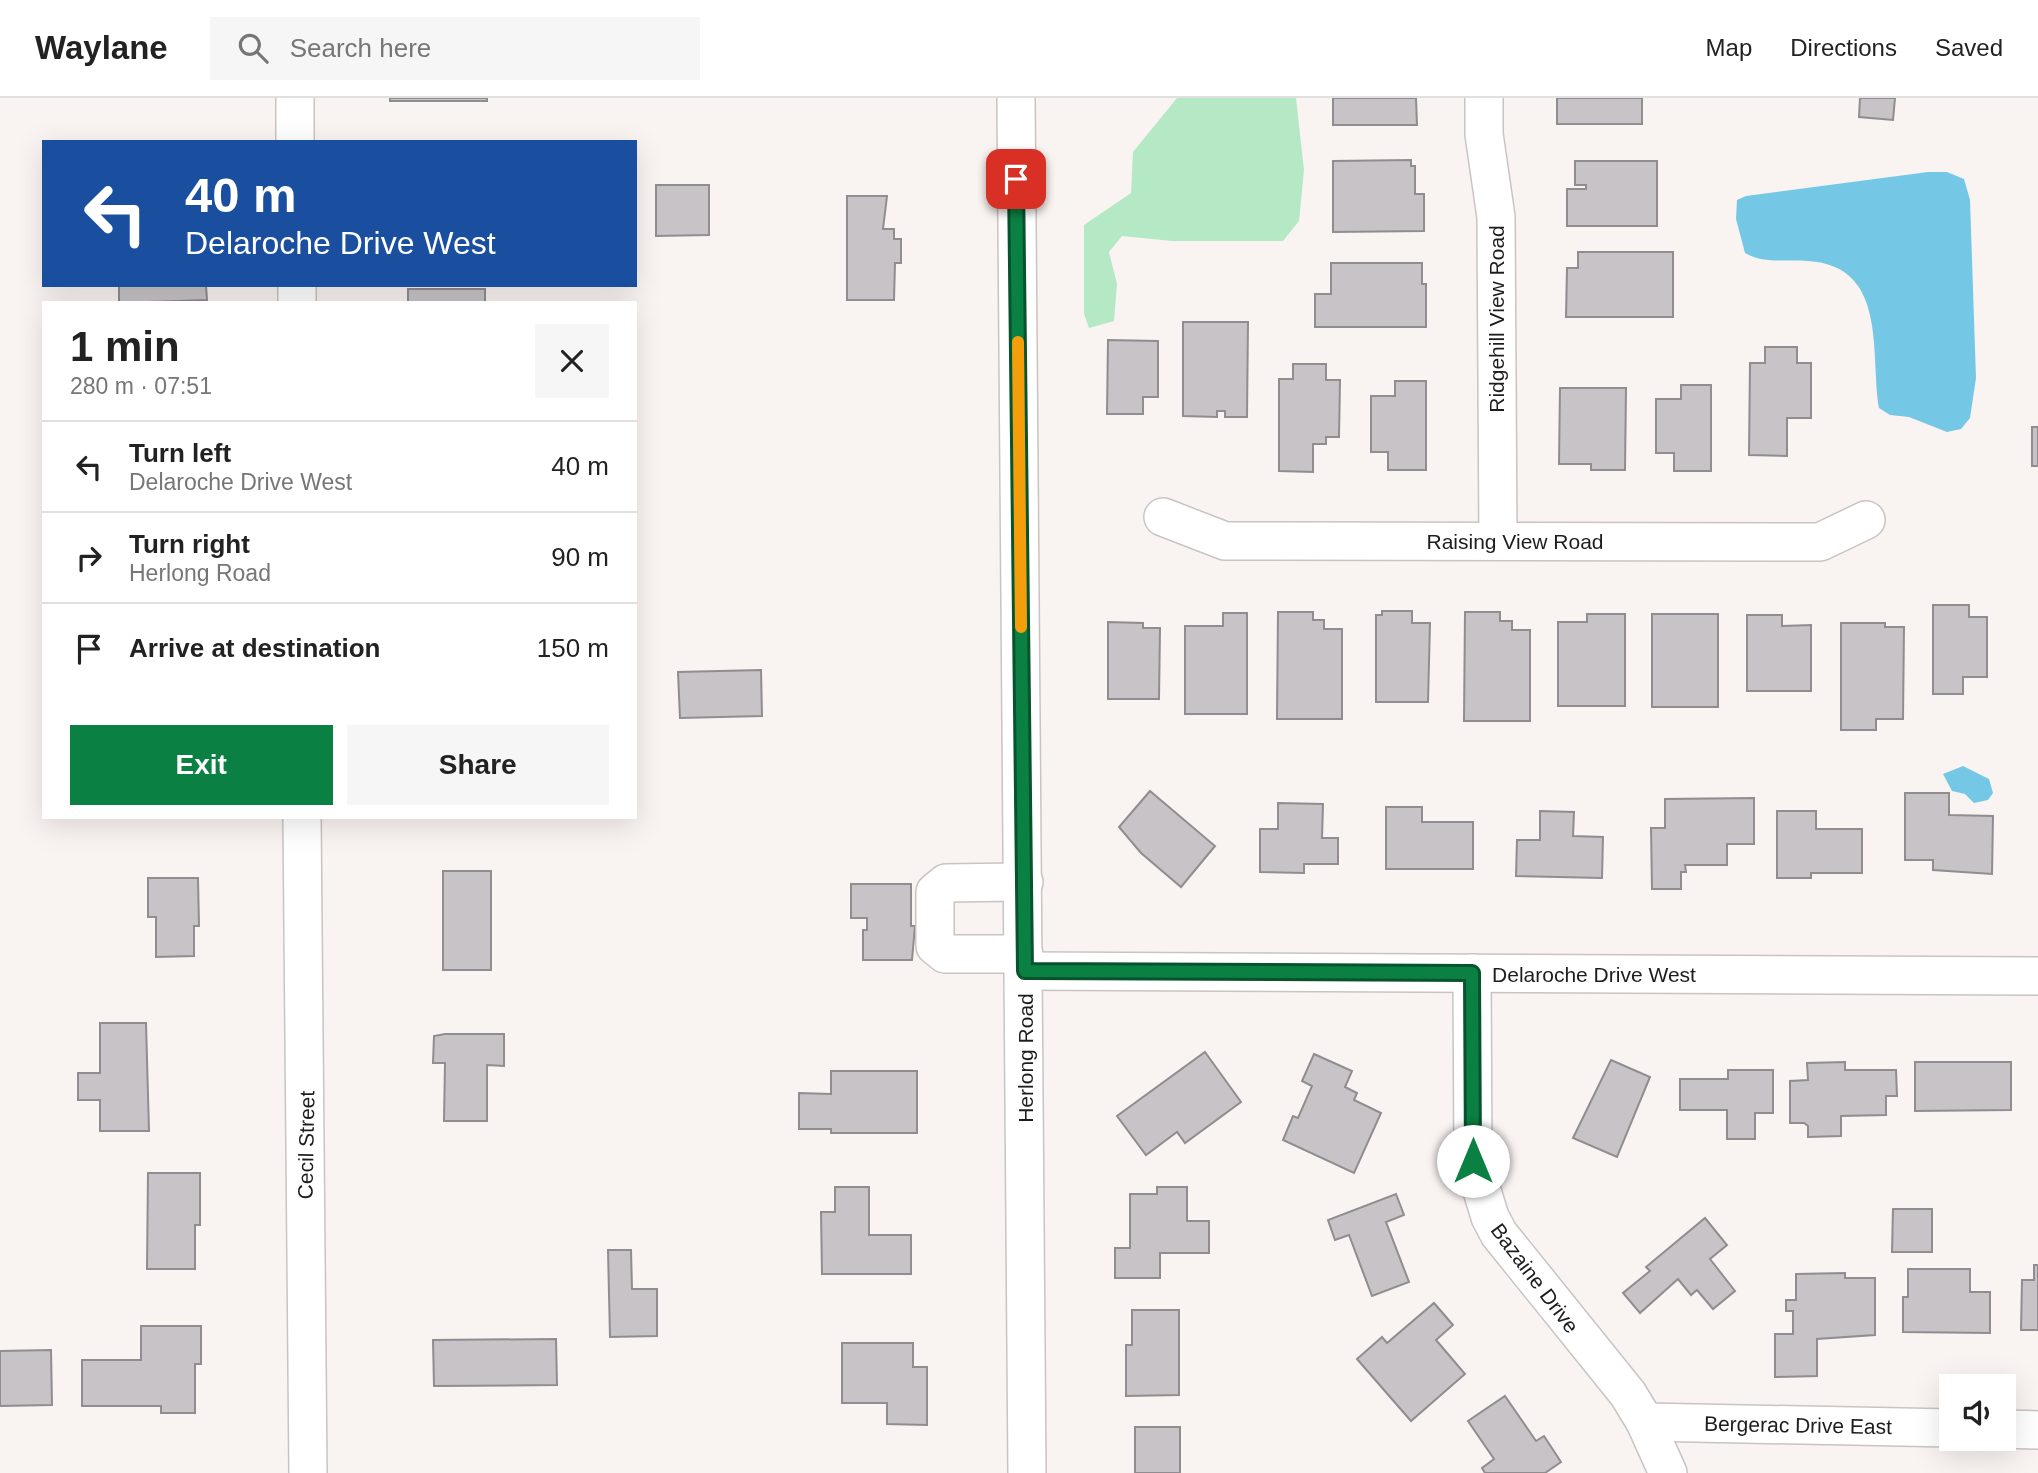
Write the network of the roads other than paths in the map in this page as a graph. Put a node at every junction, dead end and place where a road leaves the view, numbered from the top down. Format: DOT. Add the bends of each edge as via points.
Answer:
graph roads {
  1 [pos="295,98"];
  2 [pos="1016,98"];
  3 [pos="1484,98"];
  4 [pos="295,140"];
  5 [pos="1163,517"];
  6 [pos="1866,520"];
  7 [pos="1498,541"];
  8 [pos="302,819"];
  9 [pos="1024,882"];
  10 [pos="1024,963"];
  11 [pos="1472,973"];
  12 [pos="2038,976"];
  13 [pos="1645,1422"];
  14 [pos="1939,1428"];
  15 [pos="2016,1429"];
  16 [pos="2038,1430"];
  17 [pos="308,1473"];
  18 [pos="1027,1473"];
  19 [pos="1668,1473"];
  1 -- 4 [label="street"];
  2 -- 9 [label="street, Herlong Road"];
  3 -- 7 [label="street, Ridgehill View Road" via="1484,134 1496,217"];
  5 -- 7 [label="street, Raising View Road" via="1225,541"];
  6 -- 7 [label="street, Raising View Road" via="1820,542"];
  8 -- 17 [label="street, Cecil Street"];
  9 -- 10 [label="street, Herlong Road"];
  9 -- 10 [label="street, Delaroche Drive West" via="946,883 935,892 935,946 945,954"];
  10 -- 11 [label="street, Delaroche Drive West"];
  10 -- 18 [label="street, Herlong Road"];
  11 -- 12 [label="street, Delaroche Drive West"];
  11 -- 13 [label="street, Bazaine Drive" via="1473,1161 1490,1217 1584,1343 1609,1367"];
  13 -- 14 [label="street, Bergerac Drive East"];
  13 -- 19 [label="street, Bazaine Drive"];
  15 -- 16 [label="street"];
}
